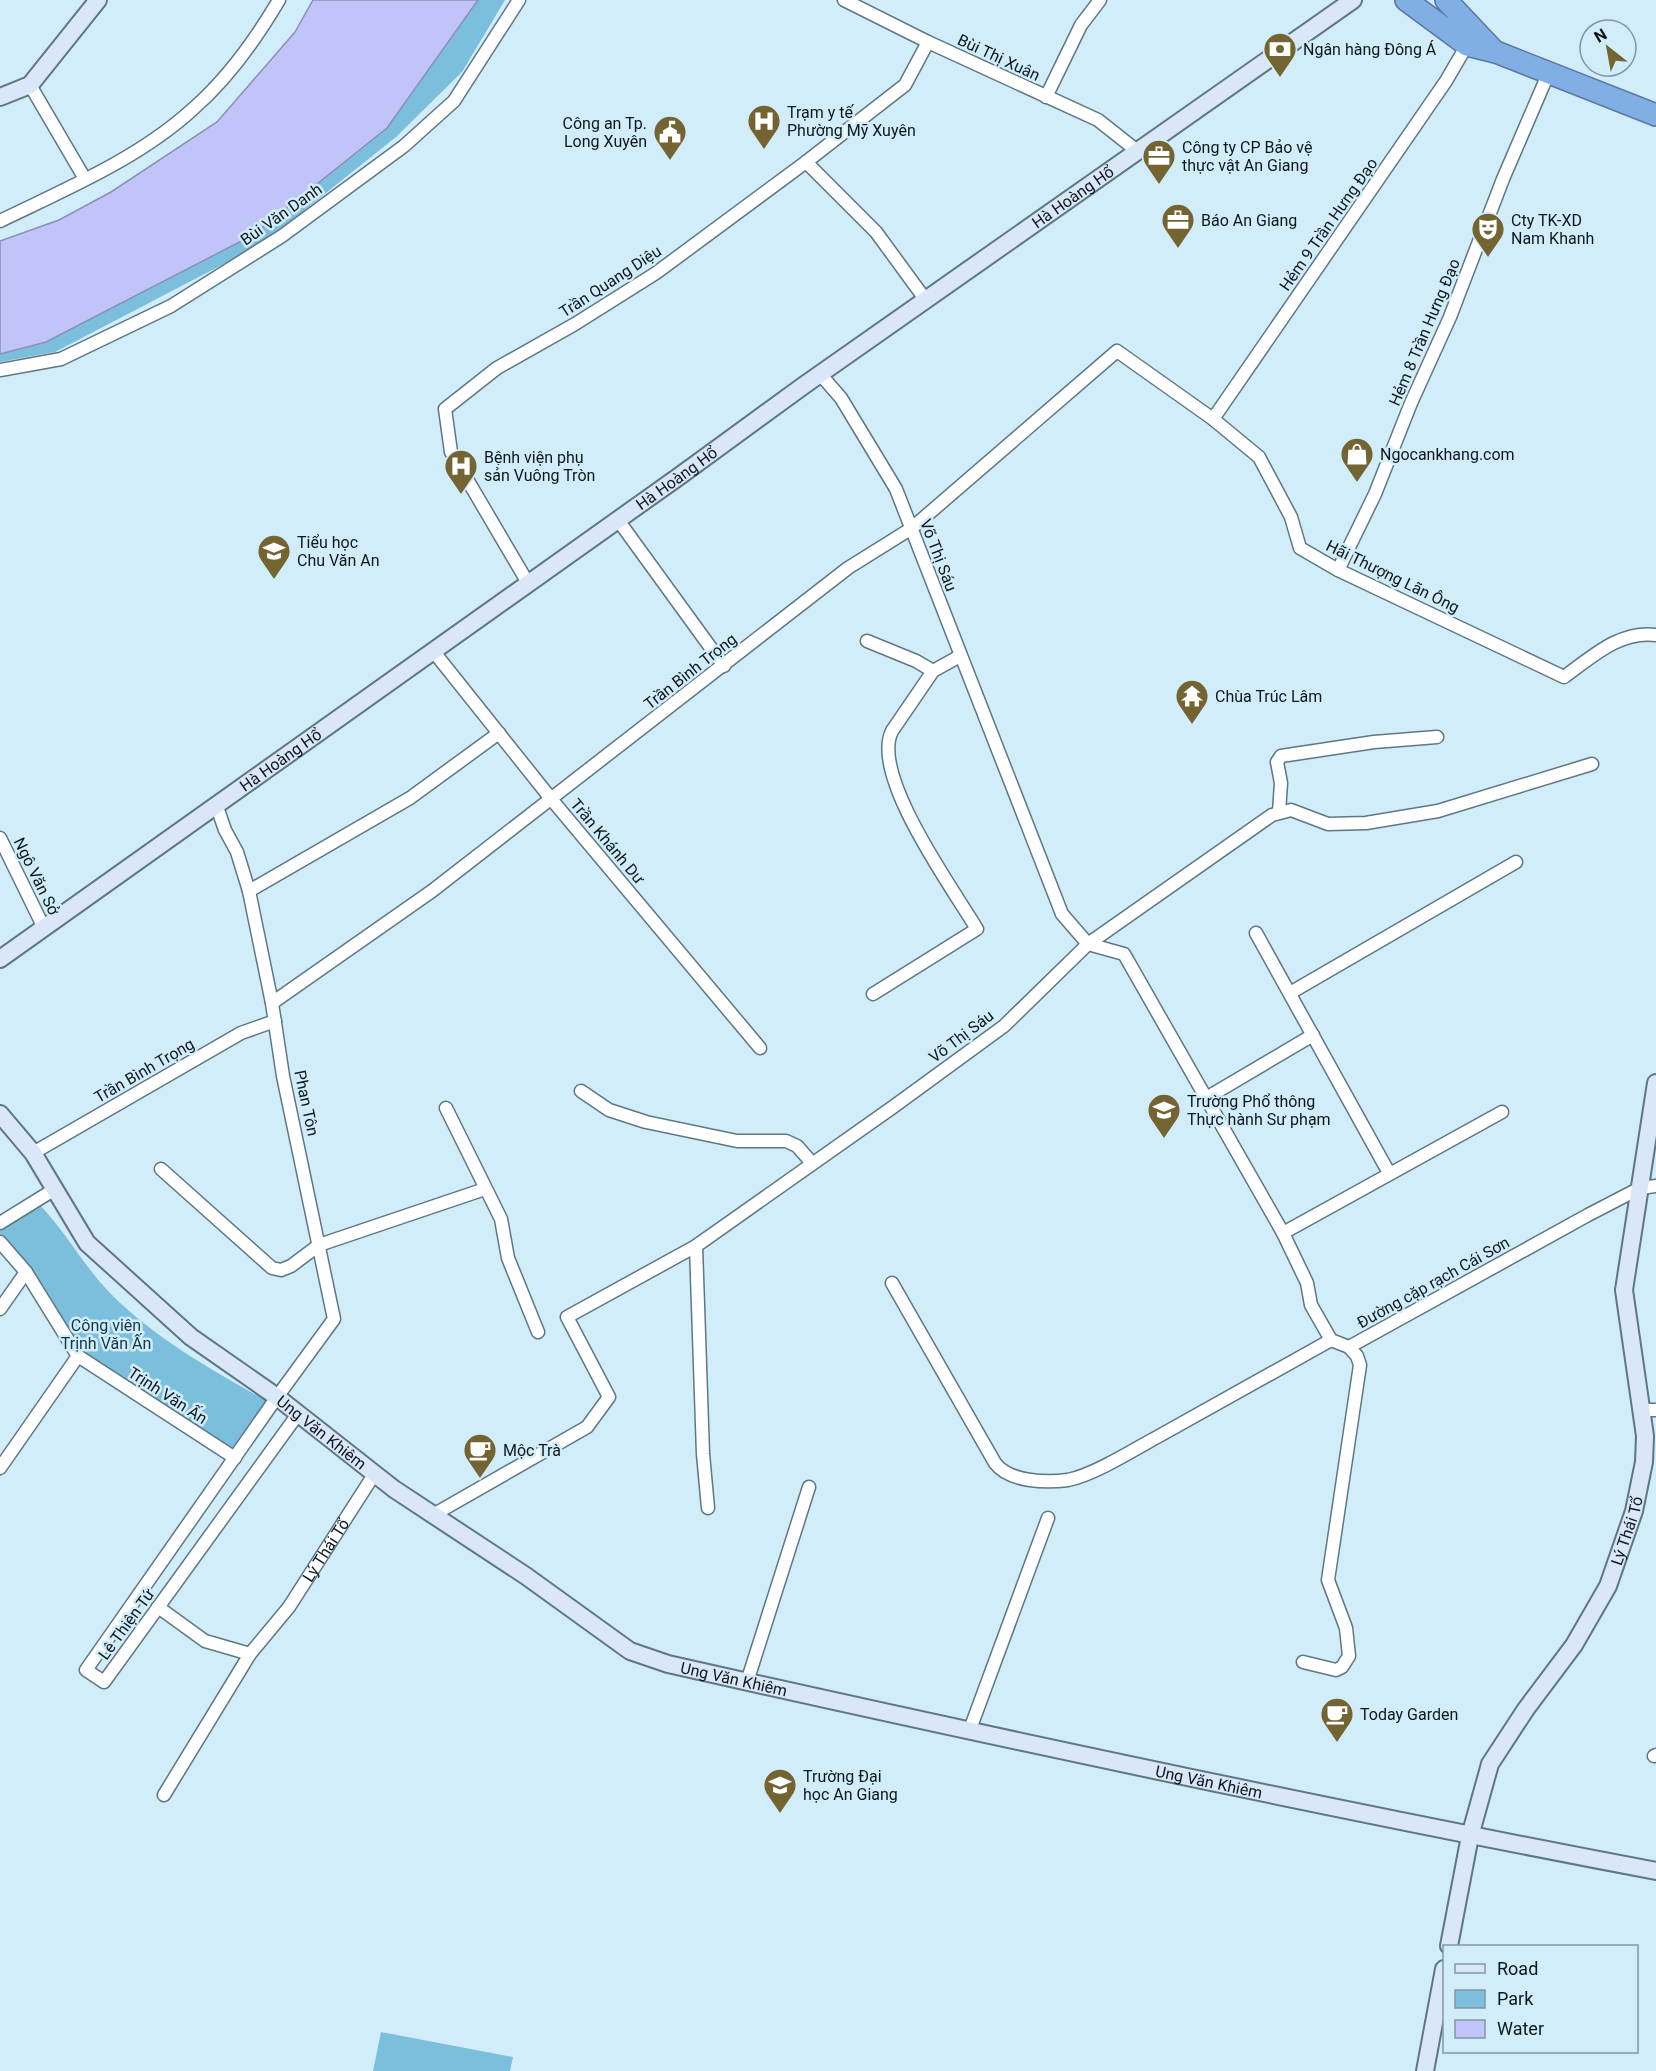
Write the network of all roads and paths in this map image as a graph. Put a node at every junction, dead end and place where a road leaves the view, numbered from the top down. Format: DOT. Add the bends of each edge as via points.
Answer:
graph roads {
  1 [pos="98,0"];
  2 [pos="279,0"];
  3 [pos="519,0"];
  4 [pos="844,0"];
  5 [pos="1100,0"];
  6 [pos="1353,0"];
  7 [pos="1406,0"];
  8 [pos="1446,0"];
  9 [pos="928,42"];
  10 [pos="1467,45"];
  11 [pos="1496,52"];
  12 [pos="1549,72"];
  13 [pos="30,85"];
  14 [pos="0,97"];
  15 [pos="1046,97"];
  16 [pos="1656,115"];
  17 [pos="1136,150"];
  18 [pos="807,162"];
  19 [pos="85,179"];
  20 [pos="0,221"];
  21 [pos="925,299"];
  22 [pos="1116,351"];
  23 [pos="0,370"];
  24 [pos="820,374"];
  25 [pos="1213,419"];
  26 [pos="618,520"];
  27 [pos="912,528"];
  28 [pos="1338,570"];
  29 [pos="528,583"];
  30 [pos="1656,635"];
  31 [pos="867,641"];
  32 [pos="434,652"];
  33 [pos="960,656"];
  34 [pos="724,666"];
  35 [pos="933,671"];
  36 [pos="499,733"];
  37 [pos="1437,737"];
  38 [pos="1592,764"];
  39 [pos="552,800"];
  40 [pos="216,804"];
  41 [pos="1279,812"];
  42 [pos="0,838"];
  43 [pos="1516,862"];
  44 [pos="249,891"];
  45 [pos="44,928"];
  46 [pos="1256,933"];
  47 [pos="1088,944"];
  48 [pos="0,959"];
  49 [pos="1290,993"];
  50 [pos="873,994"];
  51 [pos="272,1003"];
  52 [pos="275,1021"];
  53 [pos="1313,1035"];
  54 [pos="760,1048"];
  55 [pos="1656,1083"];
  56 [pos="581,1090"];
  57 [pos="1208,1097"];
  58 [pos="446,1108"];
  59 [pos="1502,1112"];
  60 [pos="0,1114"];
  61 [pos="33,1153"];
  62 [pos="812,1163"];
  63 [pos="161,1168"];
  64 [pos="1389,1173"];
  65 [pos="1648,1187"];
  66 [pos="55,1189"];
  67 [pos="485,1189"];
  68 [pos="0,1223"];
  69 [pos="1283,1233"];
  70 [pos="0,1242"];
  71 [pos="319,1245"];
  72 [pos="696,1246"];
  73 [pos="26,1272"];
  74 [pos="892,1284"];
  75 [pos="0,1309"];
  76 [pos="538,1332"];
  77 [pos="1331,1340"];
  78 [pos="1349,1347"];
  79 [pos="78,1356"];
  80 [pos="277,1396"];
  81 [pos="1650,1410"];
  82 [pos="298,1414"];
  83 [pos="235,1458"];
  84 [pos="0,1468"];
  85 [pos="375,1473"];
  86 [pos="809,1487"];
  87 [pos="708,1508"];
  88 [pos="434,1515"];
  89 [pos="1048,1518"];
  90 [pos="158,1607"];
  91 [pos="250,1654"];
  92 [pos="1303,1662"];
  93 [pos="747,1682"];
  94 [pos="969,1732"];
  95 [pos="164,1795"];
  96 [pos="1470,1836"];
  97 [pos="1656,1871"];
  98 [pos="1449,1945"];
  99 [pos="1443,1974"];
  100 [pos="1425,2071"];
  1 -- 13 [label="street"];
  2 -- 19 [label="street" via="223,78 194,109"];
  3 -- 23 [label="street, Bùi Văn Danh" via="454,100 404,146 282,236 171,306 61,359"];
  4 -- 9 [label="street, Bùi Thị Xuân"];
  5 -- 15 [label="street" via="1081,25"];
  6 -- 17 [label="street, Hà Hoàng Hổ"];
  7 -- 10 [label="highway"];
  8 -- 11 [label="highway"];
  9 -- 15 [label="street, Bùi Thị Xuân"];
  9 -- 18 [label="street, Trần Quang Diệu" via="905,85"];
  10 -- 11 [label="highway"];
  10 -- 25 [label="street, Hẻm 9 Trần Hưng Đạo" via="1382,176"];
  11 -- 12 [label="highway"];
  12 -- 16 [label="highway"];
  12 -- 28 [label="street, Hẻm 8 Trần Hưng Đạo" via="1450,317 1375,494"];
  13 -- 14 [label="street"];
  13 -- 19 [label="street"];
  15 -- 17 [label="street, Bùi Thị Xuân" via="1098,120"];
  17 -- 21 [label="street, Hà Hoàng Hổ"];
  18 -- 21 [label="street" via="876,232"];
  18 -- 29 [label="street, Trần Quang Diệu" via="656,273 497,368 445,409 451,452"];
  19 -- 20 [label="street"];
  21 -- 24 [label="street, Hà Hoàng Hổ"];
  22 -- 25 [label="street, Hãi Thượng Lãn Ông"];
  22 -- 27 [label="street, Trần Bình Trọng"];
  24 -- 26 [label="street, Hà Hoàng Hổ"];
  24 -- 27 [label="street, Võ Thị Sáu" via="841,398 890,479"];
  25 -- 28 [label="street, Hãi Thượng Lãn Ông" via="1259,457 1291,517 1300,548"];
  26 -- 29 [label="street, Hà Hoàng Hổ"];
  26 -- 34 [label="street"];
  27 -- 33 [label="street, Võ Thị Sáu"];
  27 -- 34 [label="street, Trần Bình Trọng" via="848,568"];
  28 -- 30 [label="street, Hãi Thượng Lãn Ông" via="1564,677 1615,641 1641,633"];
  29 -- 32 [label="street, Hà Hoàng Hổ"];
  31 -- 35 [label="street"];
  32 -- 36 [label="street, Trần Khánh Dư"];
  32 -- 40 [label="street, Hà Hoàng Hổ"];
  33 -- 35 [label="street"];
  33 -- 47 [label="street, Võ Thị Sáu" via="1062,914"];
  34 -- 39 [label="street, Trần Bình Trọng"];
  35 -- 50 [label="street" via="892,731 887,755 903,805 977,929"];
  36 -- 39 [label="street, Trần Khánh Dư"];
  36 -- 44 [label="street" via="410,798"];
  37 -- 41 [label="street" via="1281,756 1277,762 1281,783"];
  38 -- 41 [label="street" via="1438,811 1366,823 1328,825 1291,810"];
  39 -- 51 [label="street, Trần Bình Trọng" via="432,891"];
  39 -- 54 [label="street, Trần Khánh Dư"];
  40 -- 44 [label="street, Phan Tôn"];
  40 -- 45 [label="street, Hà Hoàng Hổ"];
  41 -- 47 [label="street"];
  42 -- 45 [label="street, Ngô Văn Sở"];
  43 -- 49 [label="street"];
  44 -- 51 [label="street, Phan Tôn"];
  45 -- 48 [label="street, Hà Hoàng Hổ"];
  46 -- 49 [label="street"];
  47 -- 57 [label="street" via="1124,954"];
  47 -- 62 [label="street, Võ Thị Sáu" via="1004,1026"];
  49 -- 53 [label="street"];
  51 -- 52 [label="street, Phan Tôn"];
  52 -- 61 [label="street, Trần Bình Trọng" via="241,1033"];
  52 -- 71 [label="street, Phan Tôn"];
  53 -- 57 [label="street"];
  53 -- 64 [label="street"];
  55 -- 65 [label="street, Lý Thái Tổ"];
  56 -- 62 [label="street" via="609,1110 646,1122 736,1141 786,1141"];
  57 -- 69 [label="street"];
  58 -- 67 [label="street"];
  59 -- 64 [label="street"];
  60 -- 61 [label="street, Ung Văn Khiêm"];
  61 -- 66 [label="street, Ung Văn Khiêm"];
  62 -- 72 [label="street, Võ Thị Sáu"];
  63 -- 71 [label="street" via="272,1268 291,1266"];
  64 -- 69 [label="street"];
  65 -- 78 [label="street, Đường cặp rạch Cái Sơn"];
  65 -- 81 [label="street, Lý Thái Tổ" via="1624,1290"];
  66 -- 68 [label="street"];
  66 -- 80 [label="street, Ung Văn Khiêm" via="87,1243 127,1282 191,1337"];
  67 -- 71 [label="street"];
  67 -- 76 [label="street" via="501,1219 508,1258"];
  69 -- 77 [label="street" via="1307,1282 1311,1305"];
  70 -- 73 [label="street, Trịnh Văn Ấn"];
  71 -- 80 [label="street, Phan Tôn" via="334,1319"];
  72 -- 87 [label="street"];
  72 -- 88 [label="street, Võ Thị Sáu" via="567,1317 609,1397 587,1427"];
  73 -- 75 [label="street"];
  73 -- 79 [label="street, Trịnh Văn Ấn"];
  74 -- 77 [label="street" via="995,1463 1000,1470 1019,1478 1060,1480 1079,1476"];
  77 -- 78 [label="street, Đường cặp rạch Cái Sơn"];
  78 -- 92 [label="street" via="1360,1365 1328,1580 1346,1628 1349,1656 1336,1670"];
  79 -- 83 [label="street, Trịnh Văn Ấn"];
  79 -- 84 [label="street"];
  80 -- 82 [label="street, Ung Văn Khiêm"];
  80 -- 83 [label="street, Lê Thiện Tứ"];
  81 -- 96 [label="street, Lý Thái Tổ" via="1634,1511 1608,1586 1574,1645 1490,1764"];
  82 -- 85 [label="street, Ung Văn Khiêm"];
  82 -- 90 [label="street, Lê Thiện Tứ"];
  83 -- 90 [label="street, Lê Thiện Tứ" via="86,1670 104,1682"];
  85 -- 88 [label="street, Ung Văn Khiêm"];
  85 -- 91 [label="street, Lý Thái Tổ" via="289,1607"];
  86 -- 93 [label="street"];
  88 -- 93 [label="street, Ung Văn Khiêm" via="630,1651"];
  89 -- 94 [label="street"];
  90 -- 91 [label="street" via="205,1641"];
  91 -- 95 [label="street, Lý Thái Tổ"];
  93 -- 94 [label="street, Ung Văn Khiêm"];
  94 -- 96 [label="street, Ung Văn Khiêm"];
  96 -- 97 [label="street, Ung Văn Khiêm"];
  96 -- 98 [label="street, Lý Thái Tổ"];
  99 -- 100 [label="street"];
}
